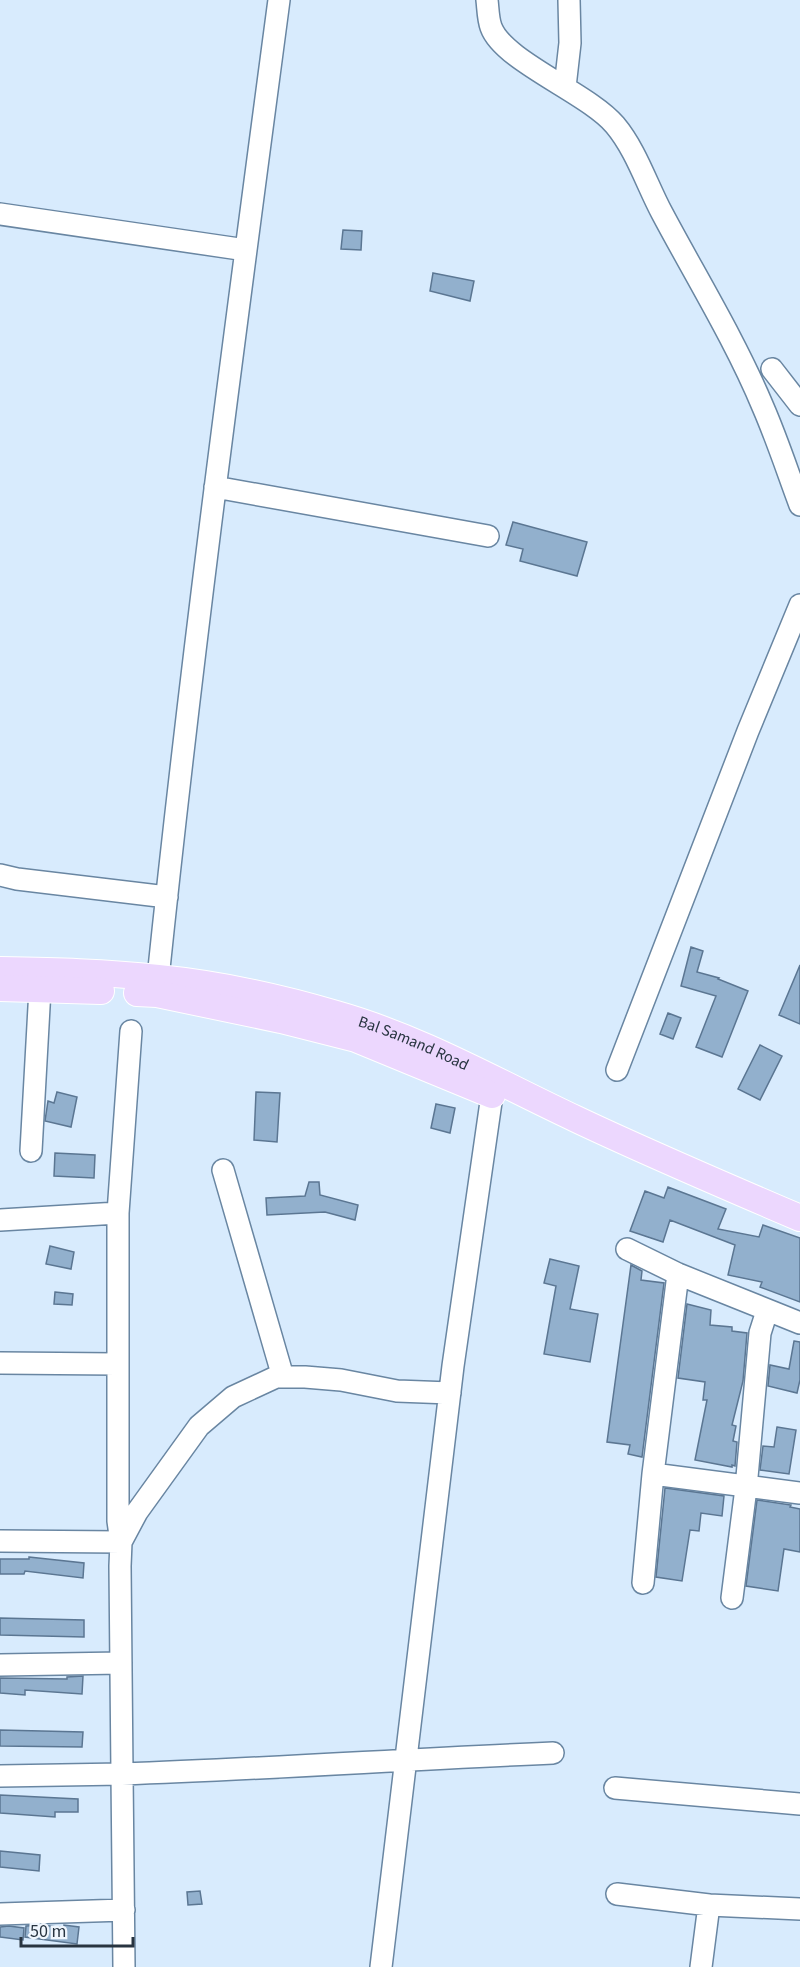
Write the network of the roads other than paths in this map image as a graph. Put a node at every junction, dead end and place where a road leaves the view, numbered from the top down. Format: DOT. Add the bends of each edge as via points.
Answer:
graph roads {
  1 [pos="279,0"];
  2 [pos="487,0"];
  3 [pos="569,0"];
  4 [pos="565,87"];
  5 [pos="0,214"];
  6 [pos="246,250"];
  7 [pos="772,369"];
  8 [pos="800,405"];
  9 [pos="216,487"];
  10 [pos="800,505"];
  11 [pos="488,536"];
  12 [pos="800,605"];
  13 [pos="0,874"];
  14 [pos="167,897"];
  15 [pos="0,970"];
  16 [pos="158,978"];
  17 [pos="0,988"];
  18 [pos="40,989"];
  19 [pos="131,1031"];
  20 [pos="617,1070"];
  21 [pos="492,1095"];
  22 [pos="31,1151"];
  23 [pos="223,1170"];
  24 [pos="118,1213"];
  25 [pos="0,1220"];
  26 [pos="798,1222"];
  27 [pos="627,1249"];
  28 [pos="678,1274"];
  29 [pos="766,1311"];
  30 [pos="800,1323"];
  31 [pos="0,1364"];
  32 [pos="117,1364"];
  33 [pos="283,1377"];
  34 [pos="450,1393"];
  35 [pos="653,1474"];
  36 [pos="746,1488"];
  37 [pos="800,1494"];
  38 [pos="0,1541"];
  39 [pos="121,1542"];
  40 [pos="643,1583"];
  41 [pos="732,1598"];
  42 [pos="121,1663"];
  43 [pos="0,1665"];
  44 [pos="553,1753"];
  45 [pos="405,1760"];
  46 [pos="122,1774"];
  47 [pos="0,1776"];
  48 [pos="615,1788"];
  49 [pos="800,1804"];
  50 [pos="617,1894"];
  51 [pos="709,1905"];
  52 [pos="800,1909"];
  53 [pos="124,1910"];
  54 [pos="0,1914"];
  55 [pos="124,1967"];
  56 [pos="381,1967"];
  57 [pos="701,1967"];
  1 -- 6 [label="street"];
  2 -- 4 [label="street" via="491,27 500,42"];
  3 -- 4 [label="street"];
  4 -- 10 [label="street" via="598,108 625,140 758,396"];
  5 -- 6 [label="street"];
  6 -- 9 [label="street"];
  7 -- 8 [label="street"];
  9 -- 11 [label="street"];
  9 -- 14 [label="street"];
  12 -- 20 [label="street"];
  13 -- 14 [label="street"];
  14 -- 16 [label="street"];
  15 -- 16 [label="main road, Bal Samand Road"];
  16 -- 26 [label="main road, Bal Samand Road" via="296,1004 406,1038"];
  17 -- 18 [label="main road, Bal Samand Road"];
  18 -- 21 [label="main road, Bal Samand Road" via="157,994 280,1020 356,1039"];
  18 -- 22 [label="street"];
  19 -- 24 [label="street"];
  21 -- 26 [label="main road, Bal Samand Road" via="571,1133"];
  21 -- 34 [label="street"];
  23 -- 33 [label="street"];
  24 -- 25 [label="street"];
  24 -- 32 [label="street"];
  27 -- 28 [label="street"];
  28 -- 29 [label="street"];
  28 -- 35 [label="street"];
  29 -- 30 [label="street"];
  29 -- 36 [label="street" via="760,1333"];
  31 -- 32 [label="street"];
  32 -- 39 [label="street"];
  33 -- 34 [label="street" via="341,1380 397,1391"];
  33 -- 39 [label="street" via="233,1398 199,1426 137,1512"];
  34 -- 45 [label="street"];
  35 -- 36 [label="street"];
  35 -- 40 [label="street"];
  36 -- 37 [label="street"];
  36 -- 41 [label="street"];
  38 -- 39 [label="street"];
  39 -- 42 [label="street"];
  42 -- 43 [label="street"];
  42 -- 46 [label="street"];
  44 -- 45 [label="street"];
  45 -- 46 [label="street"];
  45 -- 56 [label="street"];
  46 -- 47 [label="street"];
  46 -- 53 [label="street"];
  48 -- 49 [label="street"];
  50 -- 51 [label="street"];
  51 -- 52 [label="street"];
  51 -- 57 [label="street"];
  53 -- 54 [label="street"];
  53 -- 55 [label="street"];
}
